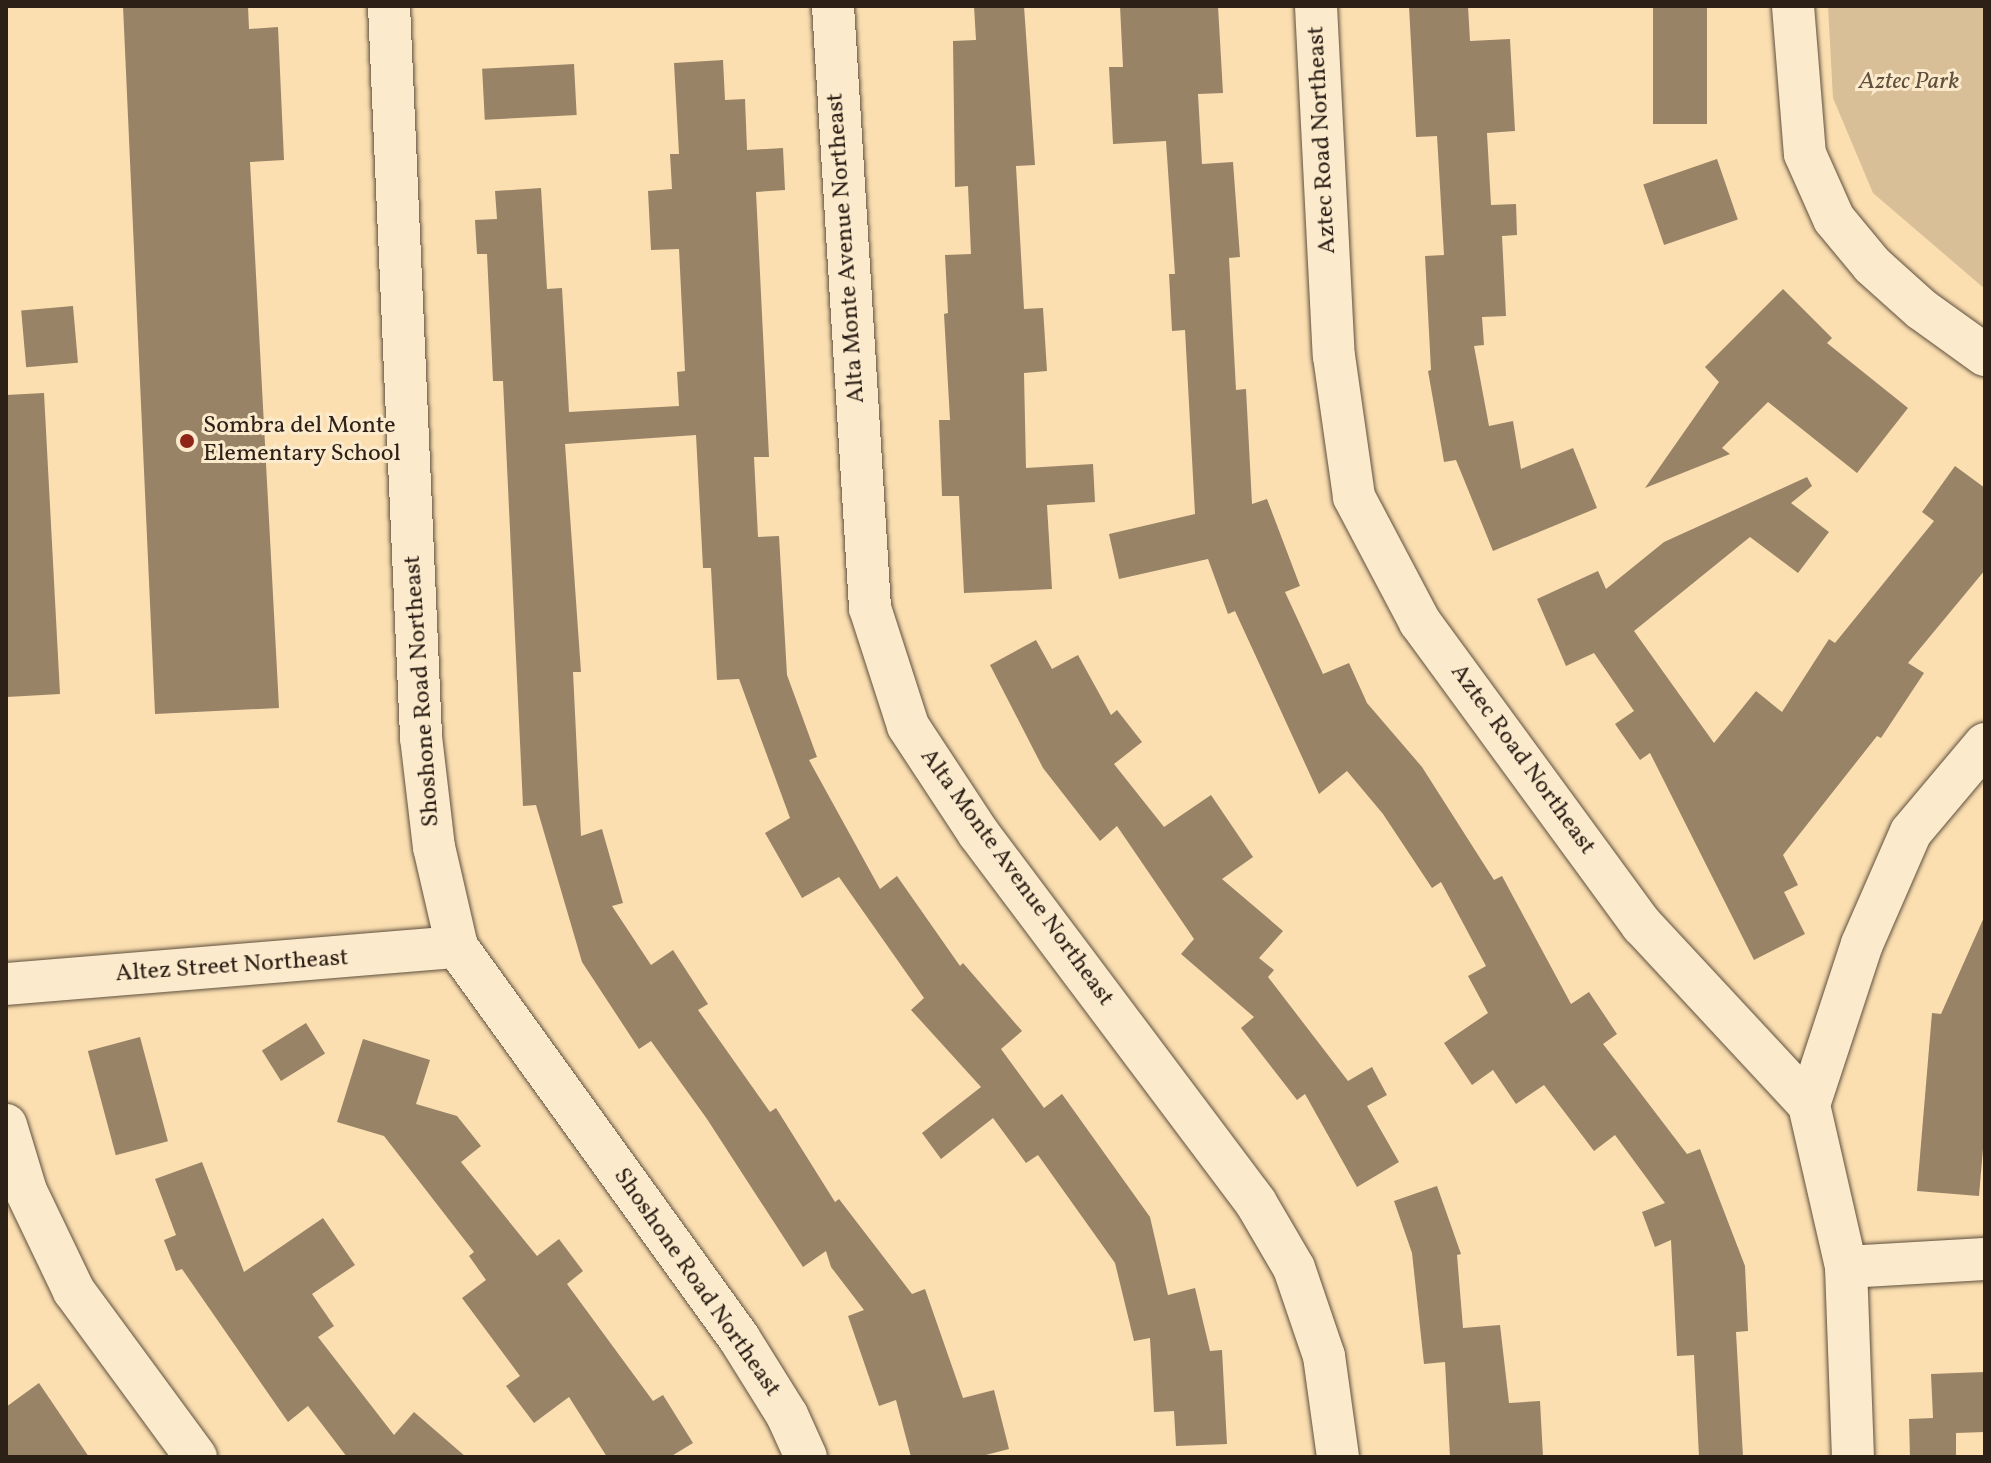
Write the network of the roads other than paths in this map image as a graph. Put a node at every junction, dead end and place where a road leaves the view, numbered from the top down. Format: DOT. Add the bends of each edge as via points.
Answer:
graph roads {
  1 [pos="389,6"];
  2 [pos="833,6"];
  3 [pos="1316,6"];
  4 [pos="1793,6"];
  5 [pos="1985,355"];
  6 [pos="1985,744"];
  7 [pos="457,947"];
  8 [pos="6,984"];
  9 [pos="1809,1105"];
  10 [pos="6,1125"];
  11 [pos="1985,1259"];
  12 [pos="1846,1267"];
  13 [pos="196,1457"];
  14 [pos="806,1457"];
  15 [pos="1338,1457"];
  16 [pos="1853,1457"];
  1 -- 7 [label="street, Shoshone Road Northeast" via="421,737 434,847"];
  2 -- 15 [label="street, Alta Monte Avenue Northeast" via="870,608 908,726 979,834 1256,1203 1279,1242 1294,1268 1324,1356"];
  3 -- 9 [label="street, Aztec Road Northeast" via="1334,356 1354,497 1420,622 1642,925"];
  4 -- 5 [label="street" via="1805,154 1834,219 1872,265"];
  6 -- 9 [label="street" via="1911,832 1862,944"];
  7 -- 8 [label="street, Altez Street Northeast"];
  7 -- 14 [label="street, Shoshone Road Northeast" via="739,1338 787,1415"];
  9 -- 12 [label="street, Aztec Road Northeast"];
  10 -- 13 [label="street" via="26,1191 74,1291"];
  11 -- 12 [label="street"];
  12 -- 16 [label="street, Aztec Road Northeast"];
}
